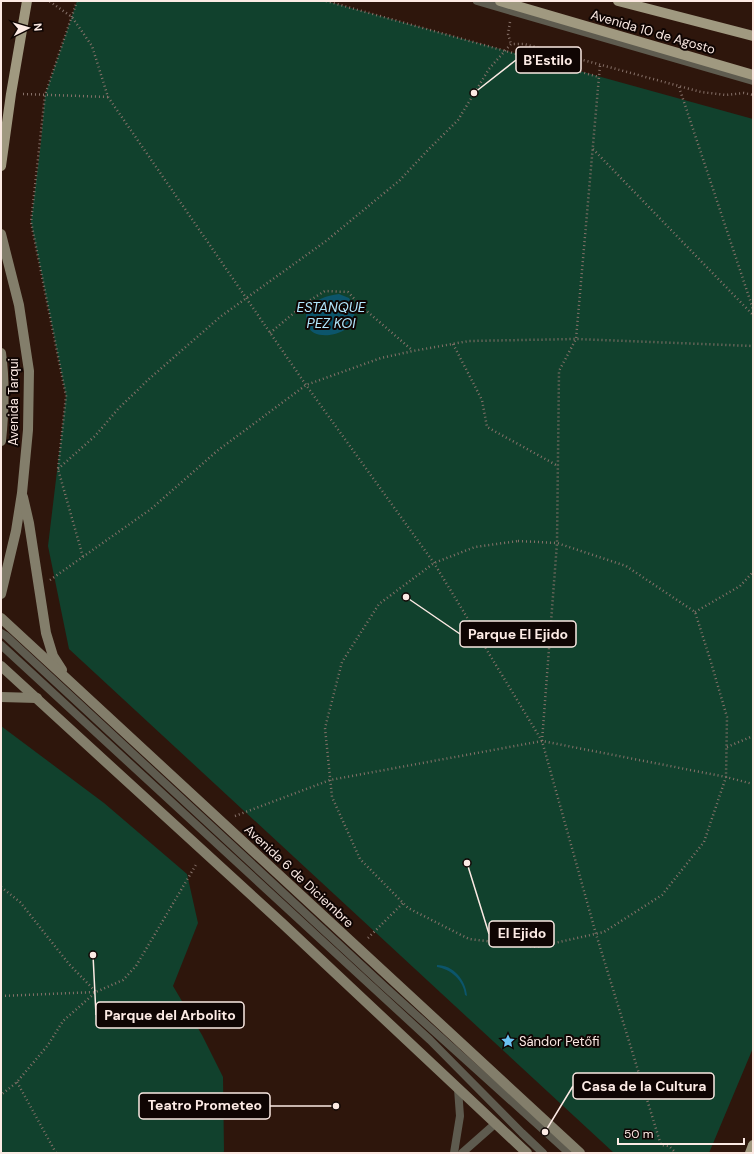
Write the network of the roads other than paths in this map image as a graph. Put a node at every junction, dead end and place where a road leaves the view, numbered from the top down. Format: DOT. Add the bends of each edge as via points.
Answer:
graph roads {
  1 [pos="27,1"];
  2 [pos="477,1"];
  3 [pos="500,1"];
  4 [pos="618,1"];
  5 [pos="753,36"];
  6 [pos="753,75"];
  7 [pos="753,82"];
  8 [pos="1,166"];
  9 [pos="1,234"];
  10 [pos="1,353"];
  11 [pos="1,441"];
  12 [pos="22,493"];
  13 [pos="1,594"];
  14 [pos="1,618"];
  15 [pos="1,633"];
  16 [pos="1,645"];
  17 [pos="1,666"];
  18 [pos="69,682"];
  19 [pos="1,697"];
  20 [pos="37,698"];
  21 [pos="458,1089"];
  22 [pos="496,1123"];
  23 [pos="753,1146"];
  24 [pos="454,1153"];
  25 [pos="462,1153"];
  26 [pos="527,1153"];
  27 [pos="543,1153"];
  28 [pos="568,1153"];
  29 [pos="580,1153"];
  30 [pos="750,1153"];
  1 -- 8 [label="main road"];
  2 -- 7 [label="lane"];
  3 -- 6 [label="main road, Avenida 10 de Agosto"];
  4 -- 5 [label="main road, Avenida 10 de Agosto"];
  9 -- 12 [label="main road, Avenida Tarqui" via="20,305 29,371 28,430"];
  10 -- 11 [label="main road, Avenida Tarqui" via="4,371"];
  12 -- 13 [label="main road, Avenida Tarqui"];
  12 -- 18 [label="main road" via="46,633 53,656"];
  14 -- 18 [label="main road, Avenida 6 de Diciembre"];
  15 -- 28 [label="lane"];
  16 -- 27 [label="lane" via="430,1040"];
  17 -- 20 [label="main road"];
  18 -- 29 [label="main road, Avenida 6 de Diciembre"];
  19 -- 20 [label="main road"];
  20 -- 21 [label="main road"];
  21 -- 22 [label="main road"];
  21 -- 24 [label="lane" via="460,1116"];
  22 -- 25 [label="lane"];
  22 -- 26 [label="main road"];
  23 -- 30 [label="main road"];
}
